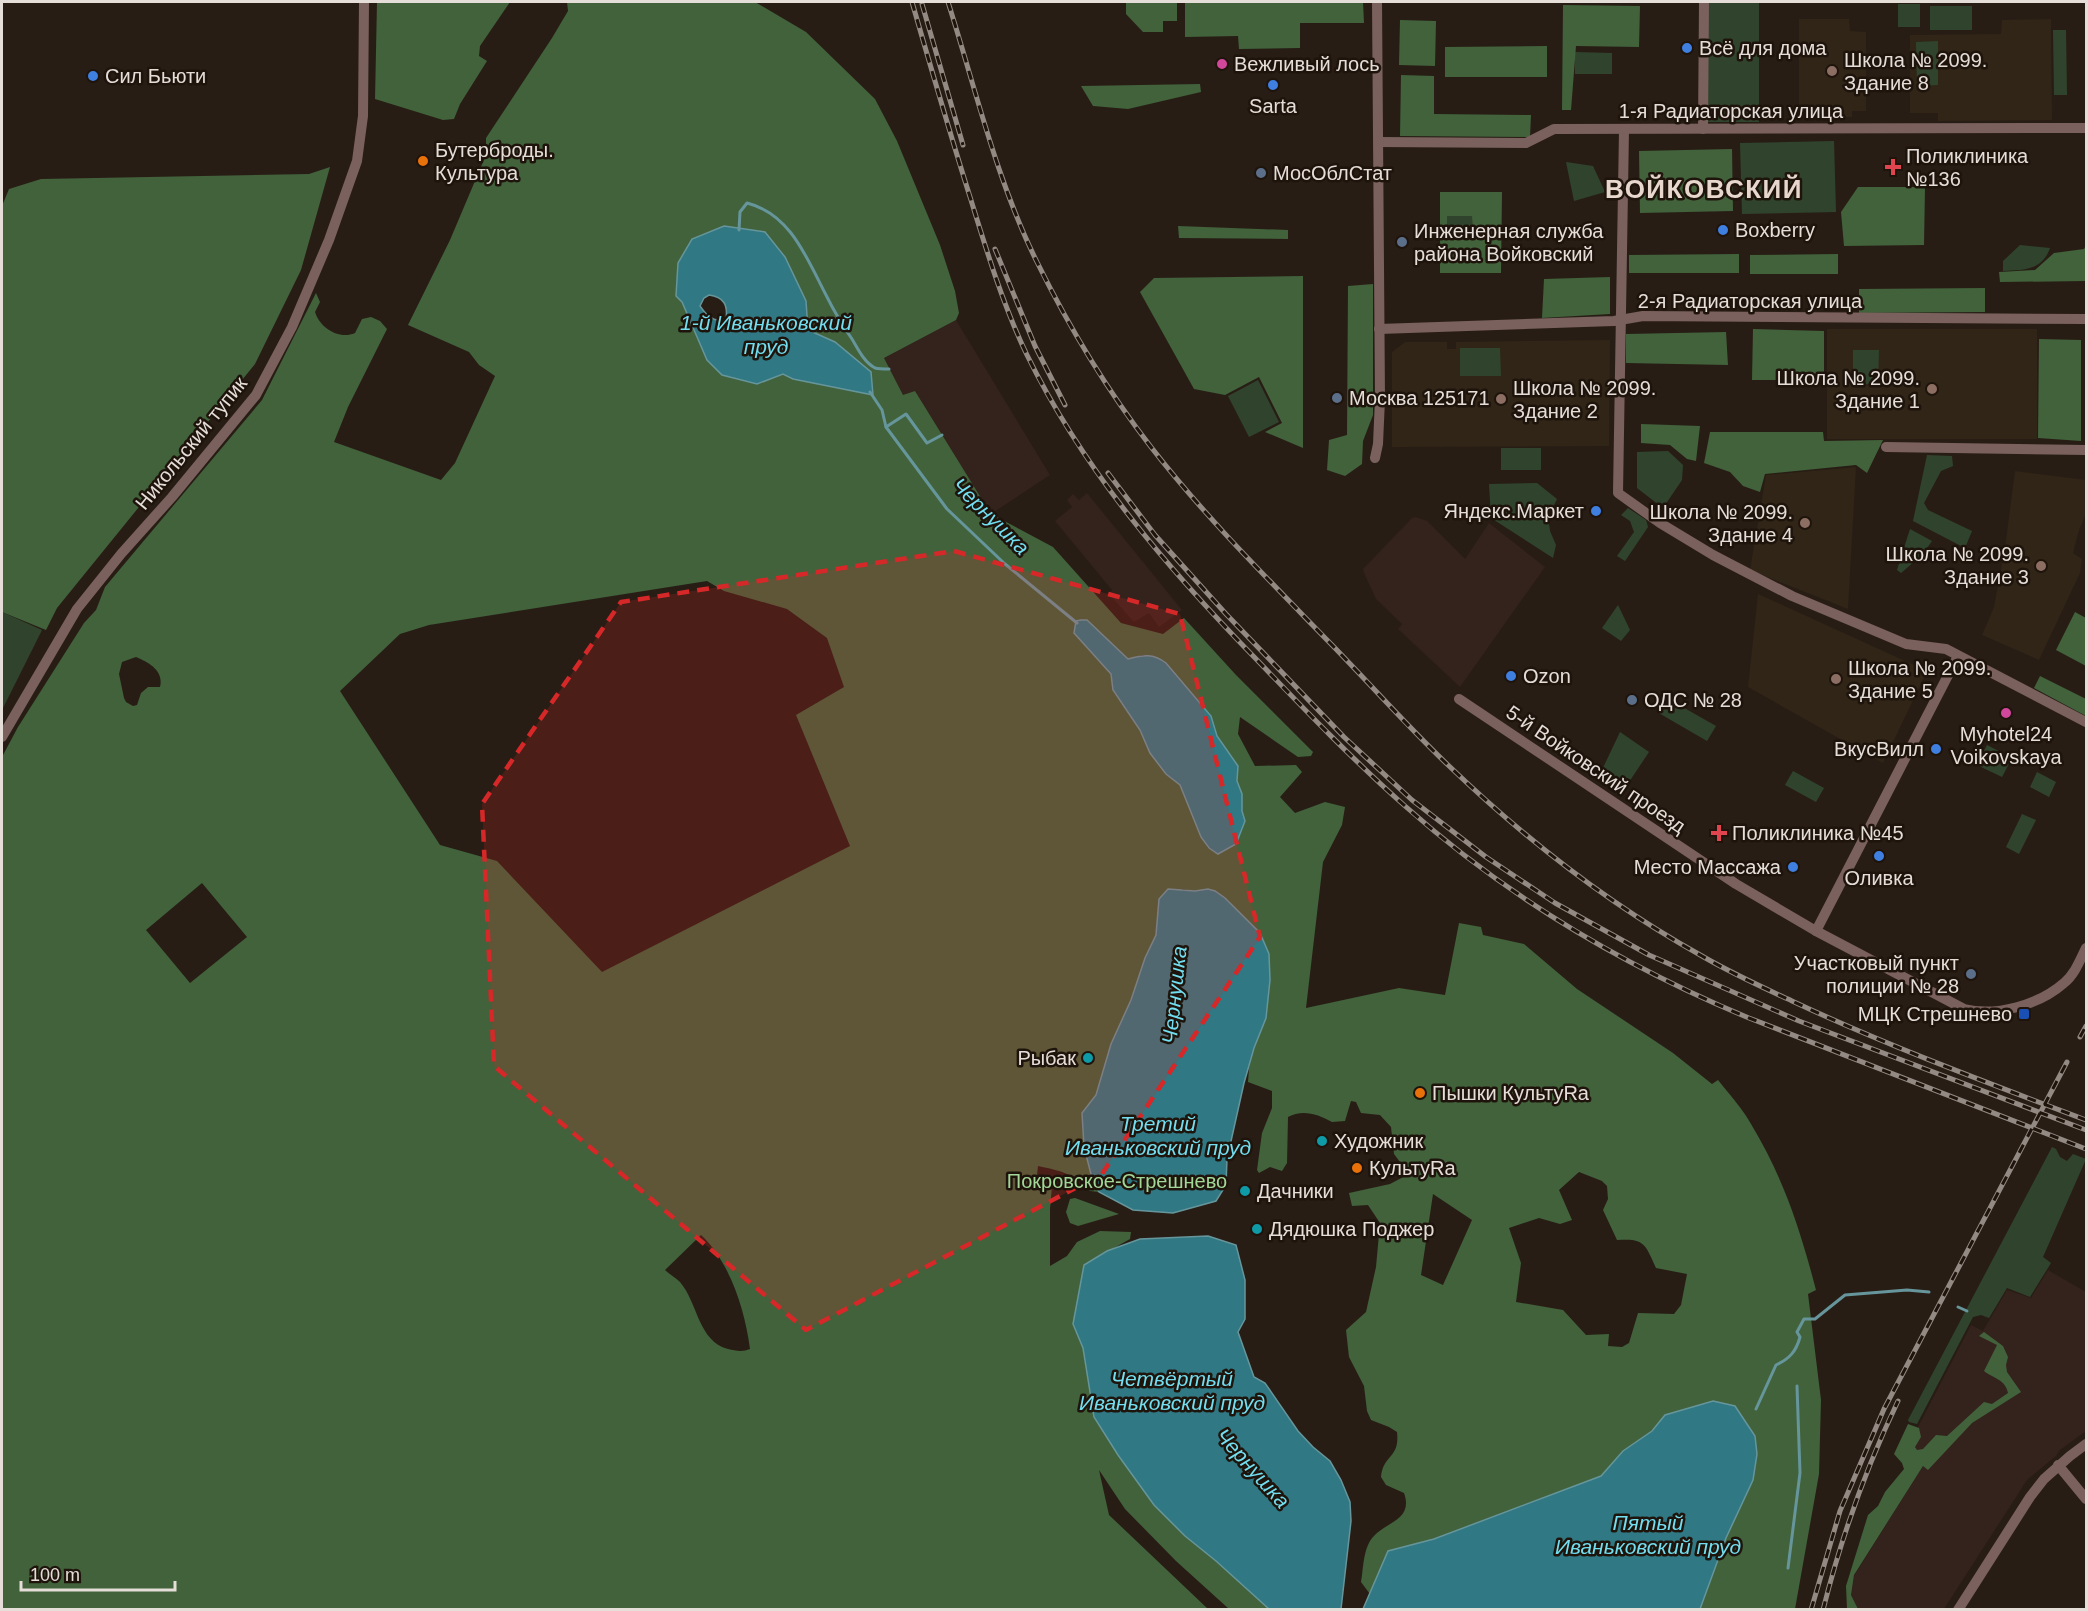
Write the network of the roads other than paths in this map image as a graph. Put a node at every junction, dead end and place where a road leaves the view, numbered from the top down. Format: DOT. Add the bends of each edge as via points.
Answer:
graph roads {
  1 [pos="364,2"];
  2 [pos="1377,2"];
  3 [pos="1704,2"];
  4 [pos="2086,128"];
  5 [pos="1703,129"];
  6 [pos="1624,130"];
  7 [pos="1379,142"];
  8 [pos="2086,319"];
  9 [pos="1621,321"];
  10 [pos="1379,329"];
  11 [pos="1886,447"];
  12 [pos="2086,450"];
  13 [pos="1376,458"];
  14 [pos="1958,656"];
  15 [pos="1459,699"];
  16 [pos="2086,722"];
  17 [pos="2,737"];
  18 [pos="1816,931"];
  19 [pos="2086,948"];
  20 [pos="2086,1444"];
  21 [pos="2058,1466"];
  22 [pos="2086,1499"];
  23 [pos="1958,1610"];
  1 -- 17 [label="street, Никольский тупик" via="363,116 357,161 292,327 256,395 77,609"];
  2 -- 7 [label="street"];
  3 -- 5 [label="street"];
  4 -- 5 [label="street, 1-я Радиаторская улица"];
  5 -- 6 [label="street, 1-я Радиаторская улица"];
  6 -- 7 [label="street, 1-я Радиаторская улица" via="1554,129 1526,142"];
  6 -- 9 [label="street"];
  7 -- 10 [label="street"];
  8 -- 9 [label="street, 2-я Радиаторская улица" via="1643,316"];
  9 -- 10 [label="street, 2-я Радиаторская улица"];
  9 -- 14 [label="street" via="1618,493 1668,529 1792,596 1906,644 1946,649"];
  10 -- 13 [label="street"];
  11 -- 12 [label="street"];
  14 -- 16 [label="street"];
  14 -- 18 [label="street"];
  15 -- 18 [label="street, 5-й Войковский проезд" via="1736,884"];
  18 -- 19 [label="street, 5-й Войковский проезд" via="1974,1012 1996,1011 2042,997 2066,983"];
  20 -- 21 [label="street"];
  21 -- 22 [label="street"];
  21 -- 23 [label="street" via="2030,1497"];
}
